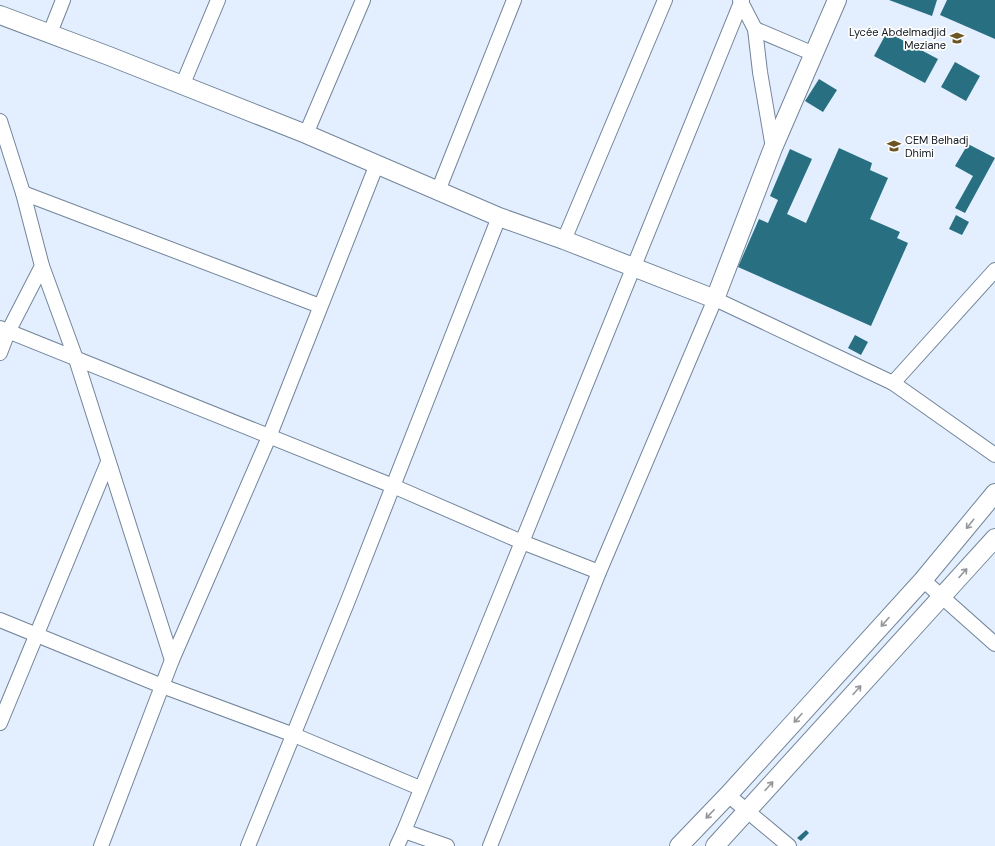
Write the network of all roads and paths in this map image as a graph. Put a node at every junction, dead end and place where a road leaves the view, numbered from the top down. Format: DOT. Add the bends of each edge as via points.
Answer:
graph roads {
  1 [pos="63,0"];
  2 [pos="218,0"];
  3 [pos="363,0"];
  4 [pos="514,0"];
  5 [pos="665,0"];
  6 [pos="741,0"];
  7 [pos="837,0"];
  8 [pos="0,15"];
  9 [pos="755,29"];
  10 [pos="50,33"];
  11 [pos="814,54"];
  12 [pos="182,86"];
  13 [pos="0,121"];
  14 [pos="306,134"];
  15 [pos="773,148"];
  16 [pos="376,164"];
  17 [pos="438,191"];
  18 [pos="23,193"];
  19 [pos="499,217"];
  20 [pos="564,240"];
  21 [pos="42,266"];
  22 [pos="634,268"];
  23 [pos="995,270"];
  24 [pos="715,299"];
  25 [pos="320,306"];
  26 [pos="4,330"];
  27 [pos="0,353"];
  28 [pos="76,360"];
  29 [pos="893,383"];
  30 [pos="269,437"];
  31 [pos="995,455"];
  32 [pos="108,462"];
  33 [pos="393,486"];
  34 [pos="995,494"];
  35 [pos="995,538"];
  36 [pos="522,542"];
  37 [pos="599,572"];
  38 [pos="923,580"];
  39 [pos="942,596"];
  40 [pos="0,620"];
  41 [pos="36,636"];
  42 [pos="995,643"];
  43 [pos="172,660"];
  44 [pos="162,686"];
  45 [pos="0,723"];
  46 [pos="294,735"];
  47 [pos="420,788"];
  48 [pos="728,795"];
  49 [pos="748,810"];
  50 [pos="404,831"];
  51 [pos="101,846"];
  52 [pos="248,846"];
  53 [pos="397,846"];
  54 [pos="447,846"];
  55 [pos="490,846"];
  56 [pos="679,846"];
  57 [pos="715,846"];
  58 [pos="789,846"];
  1 -- 10 [label="street"];
  2 -- 12 [label="street"];
  3 -- 14 [label="street"];
  4 -- 17 [label="street"];
  5 -- 20 [label="street"];
  6 -- 9 [label="street"];
  6 -- 22 [label="street"];
  7 -- 11 [label="street"];
  8 -- 10 [label="street"];
  9 -- 11 [label="street"];
  9 -- 15 [label="street"];
  10 -- 12 [label="street"];
  11 -- 15 [label="street"];
  12 -- 14 [label="street"];
  13 -- 18 [label="street"];
  14 -- 16 [label="street"];
  15 -- 24 [label="street"];
  16 -- 17 [label="street"];
  16 -- 25 [label="street"];
  17 -- 19 [label="street"];
  18 -- 21 [label="street"];
  18 -- 25 [label="street"];
  19 -- 20 [label="street"];
  19 -- 33 [label="street"];
  20 -- 22 [label="street"];
  21 -- 26 [label="street"];
  21 -- 28 [label="street"];
  22 -- 24 [label="street"];
  22 -- 36 [label="street"];
  23 -- 29 [label="street"];
  24 -- 29 [label="street"];
  24 -- 37 [label="street"];
  25 -- 30 [label="street"];
  26 -- 27 [label="street"];
  26 -- 28 [label="street"];
  28 -- 30 [label="street"];
  28 -- 32 [label="street"];
  29 -- 31 [label="street"];
  30 -- 33 [label="street"];
  30 -- 43 [label="street"];
  32 -- 41 [label="street"];
  32 -- 43 [label="street"];
  33 -- 36 [label="street"];
  33 -- 46 [label="street"];
  34 -- 38 [label="street, one-way"];
  39 -- 35 [label="street, one-way"];
  36 -- 37 [label="street"];
  36 -- 47 [label="street"];
  37 -- 55 [label="street"];
  38 -- 39 [label="street"];
  38 -- 48 [label="street, one-way"];
  39 -- 42 [label="street"];
  49 -- 39 [label="street, one-way"];
  40 -- 41 [label="street"];
  41 -- 44 [label="street"];
  41 -- 45 [label="street"];
  43 -- 44 [label="street"];
  44 -- 46 [label="street"];
  44 -- 51 [label="street"];
  46 -- 47 [label="street"];
  46 -- 52 [label="street"];
  47 -- 50 [label="street"];
  48 -- 49 [label="street"];
  48 -- 56 [label="street, one-way"];
  49 -- 57 [label="street"];
  49 -- 58 [label="street"];
  50 -- 53 [label="street"];
  50 -- 54 [label="street"];
}
